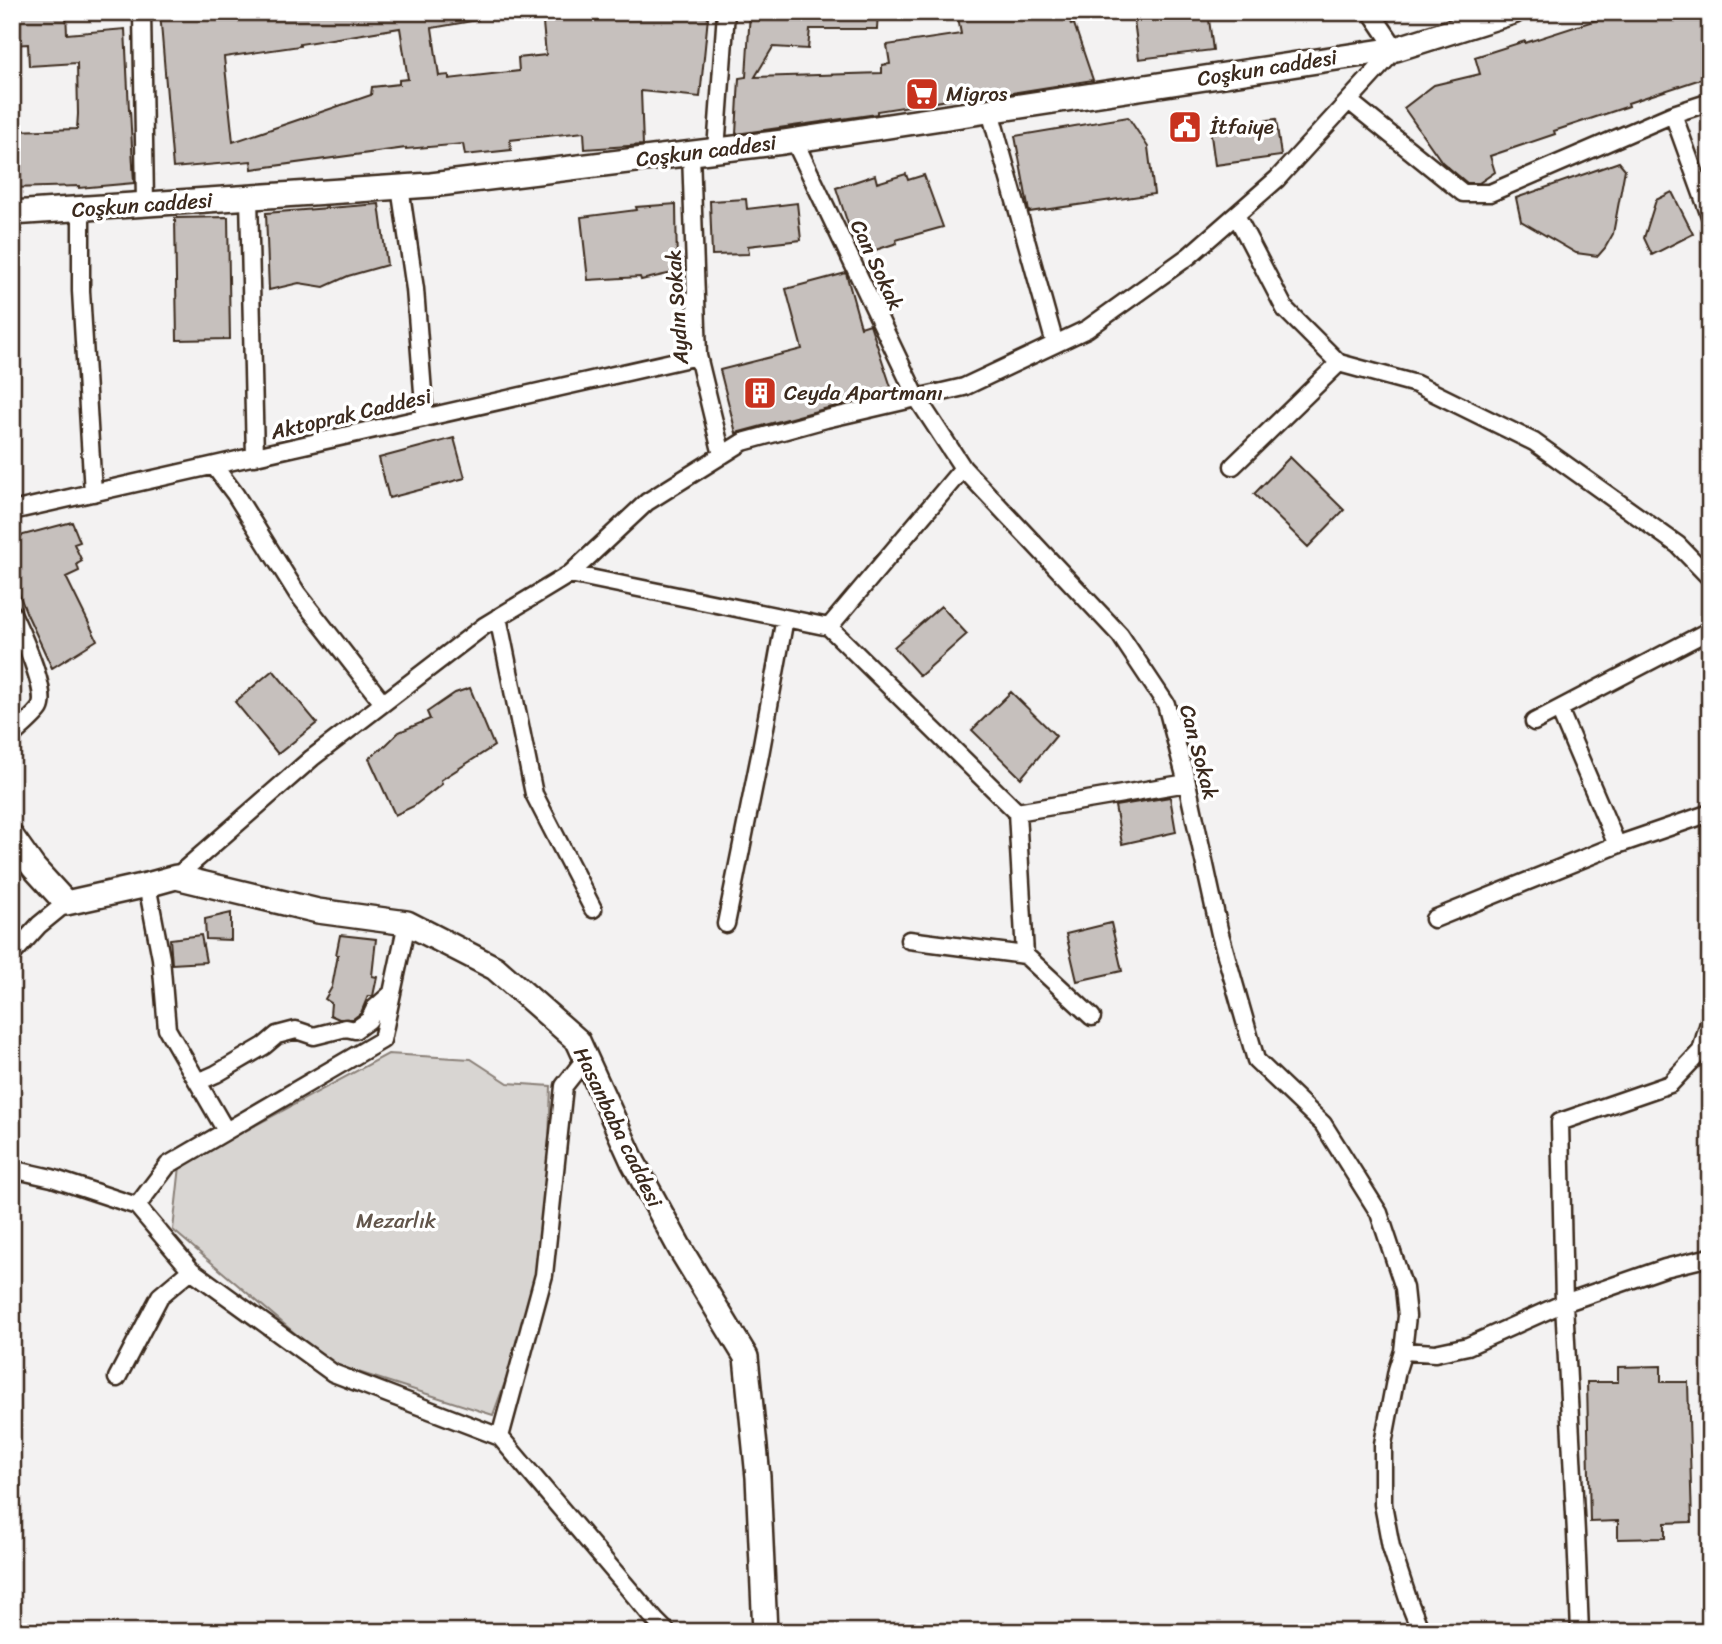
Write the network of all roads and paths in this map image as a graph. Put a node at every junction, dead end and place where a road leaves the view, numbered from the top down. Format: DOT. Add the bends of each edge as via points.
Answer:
graph roads {
  1 [pos="142,12"];
  2 [pos="726,12"];
  3 [pos="1371,12"];
  4 [pos="1513,12"];
  5 [pos="1396,49"];
  6 [pos="1349,102"];
  7 [pos="1710,102"];
  8 [pos="990,111"];
  9 [pos="1673,114"];
  10 [pos="794,140"];
  11 [pos="716,150"];
  12 [pos="691,153"];
  13 [pos="400,187"];
  14 [pos="249,197"];
  15 [pos="145,204"];
  16 [pos="81,209"];
  17 [pos="12,213"];
  18 [pos="1236,215"];
  19 [pos="1710,216"];
  20 [pos="1055,344"];
  21 [pos="698,356"];
  22 [pos="1339,363"];
  23 [pos="917,398"];
  24 [pos="425,418"];
  25 [pos="722,455"];
  26 [pos="255,457"];
  27 [pos="214,466"];
  28 [pos="1233,466"];
  29 [pos="963,468"];
  30 [pos="93,493"];
  31 [pos="12,511"];
  32 [pos="570,574"];
  33 [pos="1710,578"];
  34 [pos="12,613"];
  35 [pos="498,617"];
  36 [pos="785,618"];
  37 [pos="829,627"];
  38 [pos="1710,630"];
  39 [pos="383,703"];
  40 [pos="1559,709"];
  41 [pos="1534,722"];
  42 [pos="12,736"];
  43 [pos="1187,783"];
  44 [pos="1017,812"];
  45 [pos="1710,813"];
  46 [pos="12,837"];
  47 [pos="1616,845"];
  48 [pos="176,877"];
  49 [pos="147,885"];
  50 [pos="66,903"];
  51 [pos="593,909"];
  52 [pos="1434,919"];
  53 [pos="407,923"];
  54 [pos="726,924"];
  55 [pos="909,940"];
  56 [pos="12,955"];
  57 [pos="1025,955"];
  58 [pos="392,993"];
  59 [pos="1092,1017"];
  60 [pos="1710,1019"];
  61 [pos="586,1058"];
  62 [pos="198,1082"];
  63 [pos="226,1131"];
  64 [pos="12,1169"];
  65 [pos="137,1206"];
  66 [pos="1710,1257"];
  67 [pos="191,1270"];
  68 [pos="1564,1303"];
  69 [pos="1403,1351"];
  70 [pos="117,1378"];
  71 [pos="500,1437"];
  72 [pos="667,1632"];
  73 [pos="765,1632"];
  74 [pos="1421,1632"];
  75 [pos="1580,1632"];
  1 -- 15 [label="street"];
  2 -- 11 [label="street"];
  3 -- 5 [label="street"];
  4 -- 5 [label="street, Coşkun caddesi"];
  5 -- 6 [label="street"];
  5 -- 8 [label="street, Coşkun caddesi"];
  6 -- 9 [label="street" via="1463,193 1490,193"];
  6 -- 18 [label="street" via="1277,179"];
  7 -- 9 [label="street"];
  8 -- 10 [label="street, Coşkun caddesi"];
  8 -- 20 [label="street"];
  9 -- 19 [label="street"];
  10 -- 11 [label="street, Coşkun caddesi"];
  10 -- 23 [label="street, Can Sokak"];
  11 -- 12 [label="street, Coşkun caddesi"];
  12 -- 13 [label="street, Coşkun caddesi"];
  12 -- 21 [label="street, Aydın Sokak"];
  13 -- 14 [label="street, Coşkun caddesi"];
  13 -- 24 [label="street" via="415,289"];
  14 -- 15 [label="street, Coşkun caddesi"];
  14 -- 26 [label="street"];
  15 -- 16 [label="street, Coşkun caddesi"];
  16 -- 17 [label="street, Coşkun caddesi"];
  16 -- 30 [label="street"];
  18 -- 20 [label="street" via="1189,256 1087,329"];
  18 -- 22 [label="street" via="1285,309"];
  20 -- 23 [label="street" via="964,387"];
  21 -- 24 [label="street, Aktoprak Caddesi"];
  21 -- 25 [label="street, Aydın Sokak"];
  22 -- 28 [label="street"];
  22 -- 33 [label="street" via="1416,384 1534,442 1678,545"];
  23 -- 25 [label="street" via="743,442"];
  23 -- 29 [label="street, Can Sokak"];
  24 -- 26 [label="street, Aktoprak Caddesi"];
  25 -- 32 [label="street" via="646,502"];
  26 -- 27 [label="street, Aktoprak Caddesi"];
  27 -- 30 [label="street, Aktoprak Caddesi"];
  27 -- 39 [label="street" via="297,593"];
  29 -- 37 [label="street"];
  29 -- 43 [label="street, Can Sokak" via="1120,635 1166,704"];
  30 -- 31 [label="street, Aktoprak Caddesi"];
  32 -- 35 [label="street"];
  32 -- 36 [label="street"];
  34 -- 42 [label="street" via="43,696 41,708"];
  35 -- 39 [label="street"];
  35 -- 51 [label="street" via="534,794"];
  36 -- 37 [label="street"];
  36 -- 54 [label="street"];
  37 -- 44 [label="street"];
  38 -- 40 [label="street"];
  39 -- 48 [label="street" via="312,758"];
  40 -- 41 [label="street"];
  40 -- 47 [label="street"];
  43 -- 44 [label="street"];
  43 -- 69 [label="street, Can Sokak" via="1220,934 1256,1060 1323,1124 1379,1213 1404,1288"];
  44 -- 57 [label="street"];
  45 -- 47 [label="street"];
  46 -- 50 [label="street"];
  47 -- 52 [label="street"];
  48 -- 49 [label="street"];
  48 -- 53 [label="street, Hasanbaba caddesi" via="318,911"];
  49 -- 50 [label="street"];
  49 -- 62 [label="street" via="161,958 167,1029"];
  50 -- 56 [label="street"];
  53 -- 58 [label="street"];
  53 -- 61 [label="street, Hasanbaba caddesi" via="495,968 578,1041"];
  55 -- 57 [label="street"];
  57 -- 59 [label="street"];
  58 -- 62 [label="street" via="355,1030 277,1035"];
  58 -- 63 [label="street" via="382,1040"];
  60 -- 68 [label="street" via="1701,1051 1670,1084 1560,1122"];
  61 -- 71 [label="street" via="564,1086 544,1275"];
  61 -- 73 [label="street, Hasanbaba caddesi" via="633,1162 746,1357 758,1477"];
  62 -- 63 [label="street"];
  63 -- 65 [label="street" via="168,1165"];
  64 -- 65 [label="street"];
  65 -- 67 [label="street"];
  66 -- 68 [label="street"];
  67 -- 70 [label="street" via="160,1296"];
  67 -- 71 [label="street" via="333,1373"];
  68 -- 69 [label="street" via="1468,1346 1435,1353"];
  68 -- 75 [label="street"];
  69 -- 74 [label="street, Can Sokak" via="1383,1444 1383,1504 1391,1547"];
  71 -- 72 [label="street"];
}
